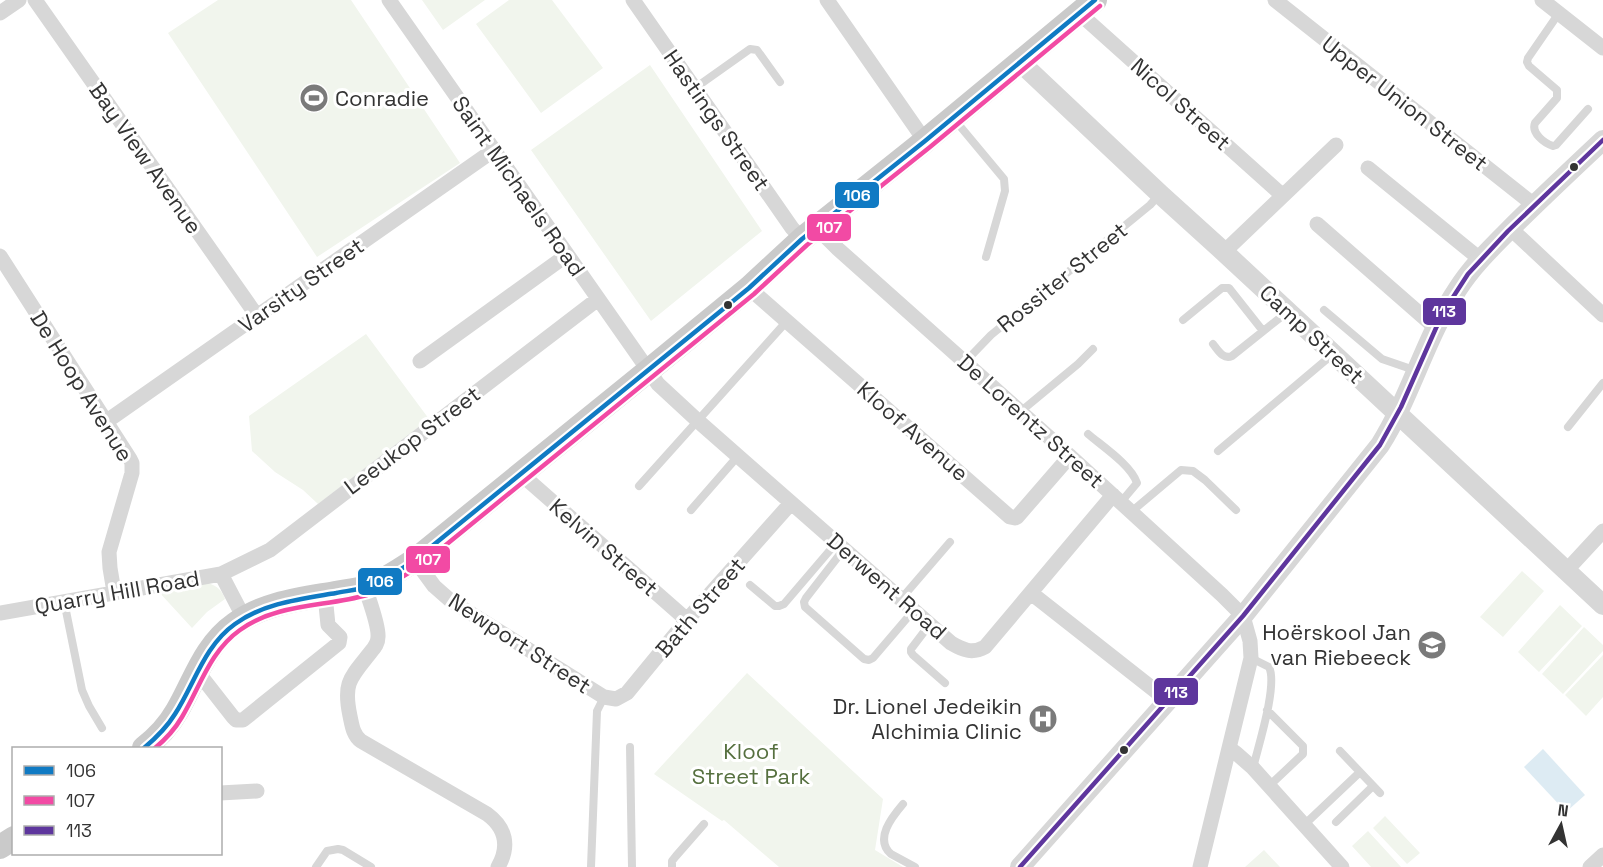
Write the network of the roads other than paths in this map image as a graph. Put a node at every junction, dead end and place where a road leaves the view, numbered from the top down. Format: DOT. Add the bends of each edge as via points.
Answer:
graph roads {
  1 [pos="19,0"];
  2 [pos="35,0"];
  3 [pos="389,0"];
  4 [pos="633,0"];
  5 [pos="827,0"];
  6 [pos="1275,0"];
  7 [pos="1542,0"];
  8 [pos="1087,7"];
  9 [pos="0,13"];
  10 [pos="1559,13"];
  11 [pos="1603,48"];
  12 [pos="1020,62"];
  13 [pos="780,82"];
  14 [pos="695,87"];
  15 [pos="1588,109"];
  16 [pos="954,118"];
  17 [pos="1603,140"];
  18 [pos="925,141"];
  19 [pos="1336,145"];
  20 [pos="494,150"];
  21 [pos="1368,168"];
  22 [pos="1160,194"];
  23 [pos="1282,195"];
  24 [pos="1534,205"];
  25 [pos="1317,224"];
  26 [pos="1510,228"];
  27 [pos="810,233"];
  28 [pos="1224,252"];
  29 [pos="567,255"];
  30 [pos="0,256"];
  31 [pos="986,257"];
  32 [pos="1480,259"];
  33 [pos="749,288"];
  34 [pos="598,299"];
  35 [pos="1324,310"];
  36 [pos="1288,311"];
  37 [pos="1603,315"];
  38 [pos="257,316"];
  39 [pos="1183,320"];
  40 [pos="787,321"];
  41 [pos="1436,328"];
  42 [pos="1263,331"];
  43 [pos="1213,344"];
  44 [pos="1093,349"];
  45 [pos="1333,354"];
  46 [pos="420,361"];
  47 [pos="965,362"];
  48 [pos="648,371"];
  49 [pos="1417,371"];
  50 [pos="1603,383"];
  51 [pos="1020,412"];
  52 [pos="1397,414"];
  53 [pos="107,421"];
  54 [pos="698,421"];
  55 [pos="1568,427"];
  56 [pos="1088,434"];
  57 [pos="1218,451"];
  58 [pos="738,456"];
  59 [pos="1070,456"];
  60 [pos="521,474"];
  61 [pos="639,486"];
  62 [pos="791,503"];
  63 [pos="1122,503"];
  64 [pos="691,510"];
  65 [pos="1236,510"];
  66 [pos="1603,531"];
  67 [pos="950,542"];
  68 [pos="841,546"];
  69 [pos="415,560"];
  70 [pos="1566,571"];
  71 [pos="221,574"];
  72 [pos="750,585"];
  73 [pos="365,587"];
  74 [pos="114,592"];
  75 [pos="1031,593"];
  76 [pos="325,595"];
  77 [pos="901,599"];
  78 [pos="64,601"];
  79 [pos="1603,605"];
  80 [pos="914,610"];
  81 [pos="0,613"];
  82 [pos="1243,616"];
  83 [pos="244,618"];
  84 [pos="687,620"];
  85 [pos="930,624"];
  86 [pos="1251,658"];
  87 [pos="197,671"];
  88 [pos="945,682"];
  89 [pos="604,697"];
  90 [pos="1167,700"];
  91 [pos="1267,710"];
  92 [pos="102,728"];
  93 [pos="145,747"];
  94 [pos="630,747"];
  95 [pos="1229,748"];
  96 [pos="1340,751"];
  97 [pos="1253,768"];
  98 [pos="1360,772"];
  99 [pos="1269,786"];
  100 [pos="1373,786"];
  101 [pos="257,791"];
  102 [pos="222,793"];
  103 [pos="1380,793"];
  104 [pos="903,804"];
  105 [pos="1336,822"];
  106 [pos="704,824"];
  107 [pos="1304,825"];
  108 [pos="1603,855"];
  109 [pos="316,867"];
  110 [pos="371,867"];
  111 [pos="498,867"];
  112 [pos="591,867"];
  113 [pos="632,867"];
  114 [pos="672,867"];
  115 [pos="915,867"];
  116 [pos="1020,867"];
  117 [pos="1200,867"];
  118 [pos="1342,867"];
  119 [pos="1590,867"];
  1 -- 9 [label="street"];
  2 -- 38 [label="street, Bay View Avenue"];
  3 -- 20 [label="street, Saint Michaels Road"];
  4 -- 14 [label="street, Hastings Street"];
  5 -- 18 [label="street"];
  6 -- 24 [label="street, Upper Union Street"];
  7 -- 10 [label="street"];
  8 -- 12 [label="main road"];
  8 -- 23 [label="street, Nicol Street"];
  10 -- 11 [label="street"];
  10 -- 15 [label="lane" via="1527,62 1558,94 1533,127 1552,146"];
  12 -- 16 [label="main road"];
  12 -- 22 [label="street, Camp Street"];
  13 -- 14 [label="lane" via="757,50 750,49"];
  14 -- 27 [label="street, Hastings Street" via="792,228"];
  16 -- 18 [label="main road"];
  16 -- 31 [label="lane" via="1004,179 1005,191"];
  17 -- 24 [label="street"];
  18 -- 27 [label="main road"];
  19 -- 23 [label="street"];
  20 -- 29 [label="street, Saint Michaels Road"];
  20 -- 38 [label="street, Varsity Street"];
  21 -- 32 [label="street"];
  22 -- 28 [label="street, Camp Street"];
  22 -- 47 [label="lane, Rossiter Street" via="984,341"];
  23 -- 28 [label="street"];
  24 -- 26 [label="street"];
  25 -- 41 [label="street"];
  26 -- 32 [label="street"];
  26 -- 37 [label="street"];
  27 -- 33 [label="main road"];
  27 -- 47 [label="street, De Lorentz Street" via="838,249"];
  28 -- 36 [label="street, Camp Street"];
  29 -- 34 [label="street, Saint Michaels Road"];
  29 -- 46 [label="street"];
  30 -- 53 [label="street, De Hoop Avenue"];
  32 -- 41 [label="street" via="1456,291"];
  33 -- 40 [label="street, Kloof Avenue"];
  33 -- 48 [label="main road"];
  34 -- 48 [label="street, Saint Michaels Road"];
  34 -- 71 [label="street, Leeukop Street" via="270,550"];
  35 -- 49 [label="lane" via="1382,359"];
  36 -- 42 [label="lane"];
  36 -- 45 [label="street, Camp Street"];
  38 -- 53 [label="street, Varsity Street"];
  39 -- 42 [label="lane" via="1226,287"];
  40 -- 54 [label="lane"];
  40 -- 59 [label="street, Kloof Avenue" via="1010,517 1017,517"];
  41 -- 49 [label="street"];
  42 -- 43 [label="lane" via="1228,358"];
  44 -- 51 [label="lane"];
  45 -- 52 [label="street, Camp Street"];
  45 -- 57 [label="lane"];
  47 -- 51 [label="street, De Lorentz Street"];
  48 -- 54 [label="street, Derwent Road"];
  48 -- 60 [label="main road"];
  49 -- 52 [label="street"];
  50 -- 55 [label="lane"];
  51 -- 59 [label="street, De Lorentz Street"];
  52 -- 70 [label="street, Camp Street"];
  52 -- 82 [label="street" via="1380,445"];
  53 -- 74 [label="street, De Hoop Avenue" via="133,468 109,552"];
  54 -- 58 [label="street, Derwent Road"];
  54 -- 61 [label="lane"];
  56 -- 63 [label="lane" via="1135,477 1137,483"];
  58 -- 62 [label="street, Derwent Road"];
  58 -- 64 [label="lane"];
  59 -- 63 [label="street, De Lorentz Street"];
  60 -- 69 [label="main road"];
  60 -- 84 [label="street, Kelvin Street"];
  62 -- 68 [label="street, Derwent Road"];
  62 -- 84 [label="street, Bath Street"];
  63 -- 65 [label="lane" via="1180,470 1193,471"];
  63 -- 75 [label="street, Derwent Road" via="1050,568"];
  63 -- 82 [label="street, De Lorentz Street"];
  66 -- 70 [label="street"];
  67 -- 77 [label="lane"];
  68 -- 72 [label="lane" via="779,606"];
  68 -- 77 [label="street, Derwent Road"];
  68 -- 80 [label="lane" via="806,598 805,607 864,659 871,660"];
  69 -- 73 [label="main road"];
  69 -- 89 [label="street, Newport Street" via="434,586 452,601"];
  70 -- 79 [label="street, Camp Street"];
  71 -- 74 [label="street, Quarry Hill Road"];
  71 -- 83 [label="street, Quarry Hill Road"];
  73 -- 76 [label="main road"];
  73 -- 111 [label="street" via="378,639 347,689 357,738 495,821 502,830 505,846"];
  74 -- 78 [label="street, Quarry Hill Road"];
  75 -- 85 [label="street, Derwent Road" via="992,640 976,651 959,648"];
  75 -- 90 [label="street"];
  76 -- 83 [label="main road" via="283,602"];
  76 -- 87 [label="street" via="328,625 340,637 339,643 243,720 233,717"];
  77 -- 80 [label="street, Derwent Road"];
  78 -- 81 [label="street, Quarry Hill Road"];
  78 -- 92 [label="lane" via="82,690"];
  80 -- 85 [label="street, Derwent Road"];
  82 -- 86 [label="street"];
  82 -- 90 [label="street"];
  83 -- 87 [label="main road" via="212,646"];
  84 -- 89 [label="street, Bath Street" via="627,693 616,699"];
  85 -- 88 [label="lane" via="911,652"];
  86 -- 91 [label="lane" via="1271,671"];
  86 -- 95 [label="street"];
  87 -- 93 [label="main road" via="173,717"];
  89 -- 112 [label="lane" via="597,711"];
  90 -- 116 [label="street"];
  91 -- 97 [label="lane"];
  91 -- 99 [label="lane" via="1304,750"];
  94 -- 113 [label="lane"];
  95 -- 97 [label="street"];
  95 -- 117 [label="street"];
  96 -- 98 [label="lane"];
  97 -- 99 [label="street"];
  98 -- 100 [label="lane"];
  98 -- 107 [label="lane"];
  99 -- 107 [label="street"];
  100 -- 103 [label="lane"];
  100 -- 105 [label="lane"];
  101 -- 102 [label="street"];
  104 -- 115 [label="lane" via="888,824 884,844 891,854"];
  106 -- 114 [label="lane" via="672,861"];
  107 -- 118 [label="street"];
  108 -- 119 [label="street"];
  109 -- 110 [label="lane" via="327,851 338,849"];
}
